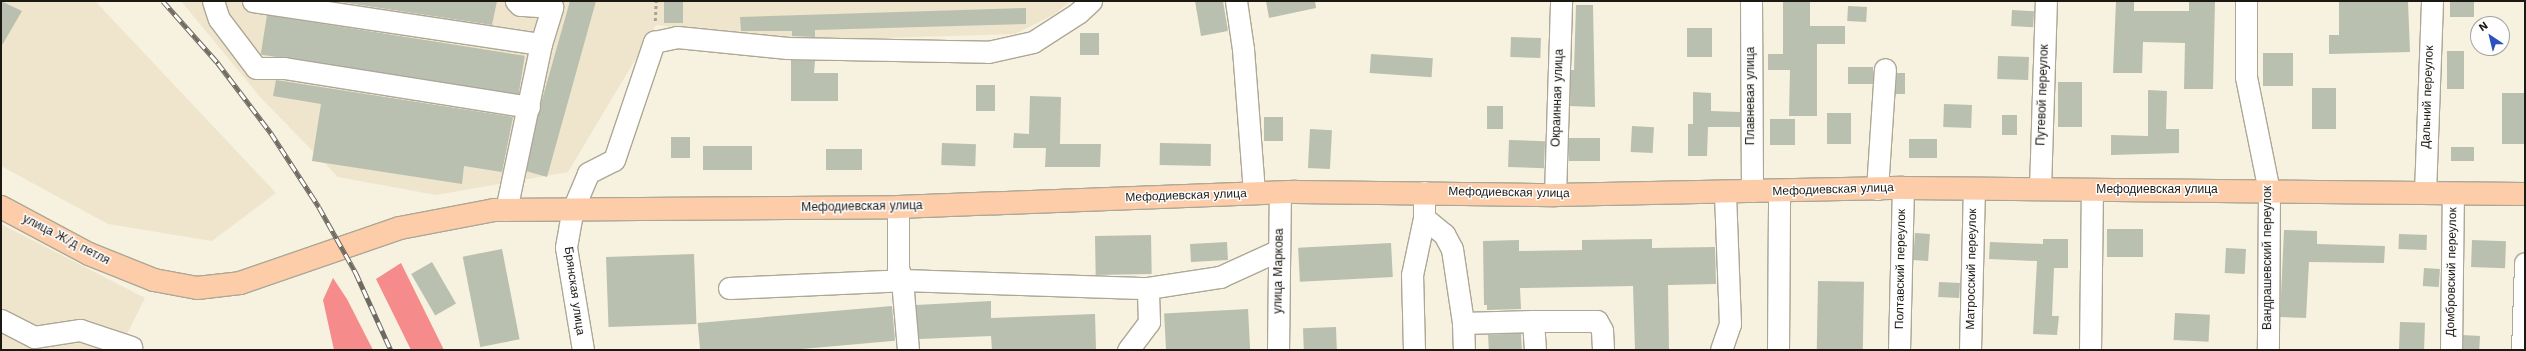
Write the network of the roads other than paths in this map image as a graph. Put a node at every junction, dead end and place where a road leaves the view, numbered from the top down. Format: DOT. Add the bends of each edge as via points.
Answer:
graph roads {
  1 [pos="213,1"];
  2 [pos="253,1"];
  3 [pos="516,1"];
  4 [pos="1091,1"];
  5 [pos="1236,1"];
  6 [pos="1561,1"];
  7 [pos="1751,1"];
  8 [pos="2046,1"];
  9 [pos="2246,1"];
  10 [pos="2432,1"];
  11 [pos="541,44"];
  12 [pos="1885,69"];
  13 [pos="529,107"];
  14 [pos="1903,188"];
  15 [pos="1974,188"];
  16 [pos="1876,189"];
  17 [pos="2040,189"];
  18 [pos="2092,190"];
  19 [pos="2269,190"];
  20 [pos="1725,191"];
  21 [pos="1280,192"];
  22 [pos="1424,192"];
  23 [pos="1752,192"];
  24 [pos="1779,192"];
  25 [pos="1254,193"];
  26 [pos="2425,193"];
  27 [pos="2453,193"];
  28 [pos="2525,194"];
  29 [pos="1555,195"];
  30 [pos="1,207"];
  31 [pos="898,207"];
  32 [pos="574,209"];
  33 [pos="500,210"];
  34 [pos="1424,218"];
  35 [pos="1279,250"];
  36 [pos="2525,263"];
  37 [pos="902,280"];
  38 [pos="729,288"];
  39 [pos="1148,288"];
  40 [pos="1,320"];
  41 [pos="1533,320"];
  42 [pos="1463,323"];
  43 [pos="131,347"];
  44 [pos="583,350"];
  45 [pos="908,350"];
  46 [pos="1128,350"];
  47 [pos="1278,350"];
  48 [pos="1414,350"];
  49 [pos="1464,350"];
  50 [pos="1535,350"];
  51 [pos="1603,350"];
  52 [pos="1721,350"];
  53 [pos="1778,350"];
  54 [pos="1899,350"];
  55 [pos="1970,350"];
  56 [pos="2090,350"];
  57 [pos="2268,350"];
  58 [pos="2451,350"];
  59 [pos="2522,350"];
  1 -- 13 [label="street" via="219,19 256,68 284,68"];
  2 -- 11 [label="street"];
  3 -- 11 [label="street" via="520,5 552,7"];
  4 -- 32 [label="street, Брянская улица" via="1033,42 988,52 787,48 677,37 654,42 614,160 588,173"];
  5 -- 25 [label="street" via="1243,49"];
  6 -- 29 [label="street, Окраинная улица"];
  7 -- 23 [label="street, Плавневая улица"];
  8 -- 17 [label="street, Путевой переулок"];
  9 -- 19 [label="street, Вандрашевский переулок" via="2246,77"];
  10 -- 26 [label="street, Дальний переулок"];
  11 -- 13 [label="street"];
  12 -- 16 [label="street"];
  13 -- 33 [label="street"];
  14 -- 15 [label="main road, Мефодиевская улица"];
  14 -- 16 [label="main road, Мефодиевская улица"];
  14 -- 54 [label="street, Полтавский переулок"];
  15 -- 17 [label="main road, Мефодиевская улица"];
  15 -- 55 [label="street, Матросский переулок"];
  16 -- 24 [label="main road, Мефодиевская улица"];
  17 -- 18 [label="main road, Мефодиевская улица"];
  18 -- 19 [label="main road, Мефодиевская улица"];
  18 -- 56 [label="street"];
  19 -- 26 [label="main road, Мефодиевская улица"];
  19 -- 57 [label="street, Вандрашевский переулок"];
  20 -- 23 [label="main road, Мефодиевская улица"];
  20 -- 29 [label="main road, Мефодиевская улица"];
  20 -- 52 [label="street" via="1730,324"];
  21 -- 22 [label="main road, Мефодиевская улица"];
  21 -- 25 [label="main road, Мефодиевская улица"];
  21 -- 35 [label="street, улица Маркова"];
  22 -- 29 [label="main road, Мефодиевская улица"];
  22 -- 34 [label="street"];
  23 -- 24 [label="main road, Мефодиевская улица"];
  24 -- 53 [label="street"];
  25 -- 31 [label="main road, Мефодиевская улица"];
  26 -- 27 [label="main road, Мефодиевская улица"];
  27 -- 28 [label="main road, Мефодиевская улица"];
  27 -- 58 [label="street, Домбровский переулок"];
  30 -- 33 [label="main road, улица Ж/д петля" via="89,254 154,280 197,288 224,286 400,228"];
  31 -- 32 [label="main road, Мефодиевская улица"];
  31 -- 37 [label="street" via="898,268"];
  32 -- 33 [label="main road, Мефодиевская улица"];
  32 -- 44 [label="street, Брянская улица" via="566,247"];
  34 -- 42 [label="street" via="1444,234 1452,249"];
  34 -- 48 [label="street" via="1412,275"];
  35 -- 39 [label="street" via="1220,278"];
  35 -- 47 [label="street, улица Маркова"];
  36 -- 59 [label="street"];
  37 -- 38 [label="street"];
  37 -- 39 [label="street"];
  37 -- 45 [label="street"];
  39 -- 46 [label="street" via="1149,322"];
  40 -- 43 [label="street" via="34,337 80,330"];
  41 -- 42 [label="street"];
  41 -- 50 [label="street"];
  41 -- 51 [label="street" via="1597,321 1602,330"];
  42 -- 49 [label="street"];
}
